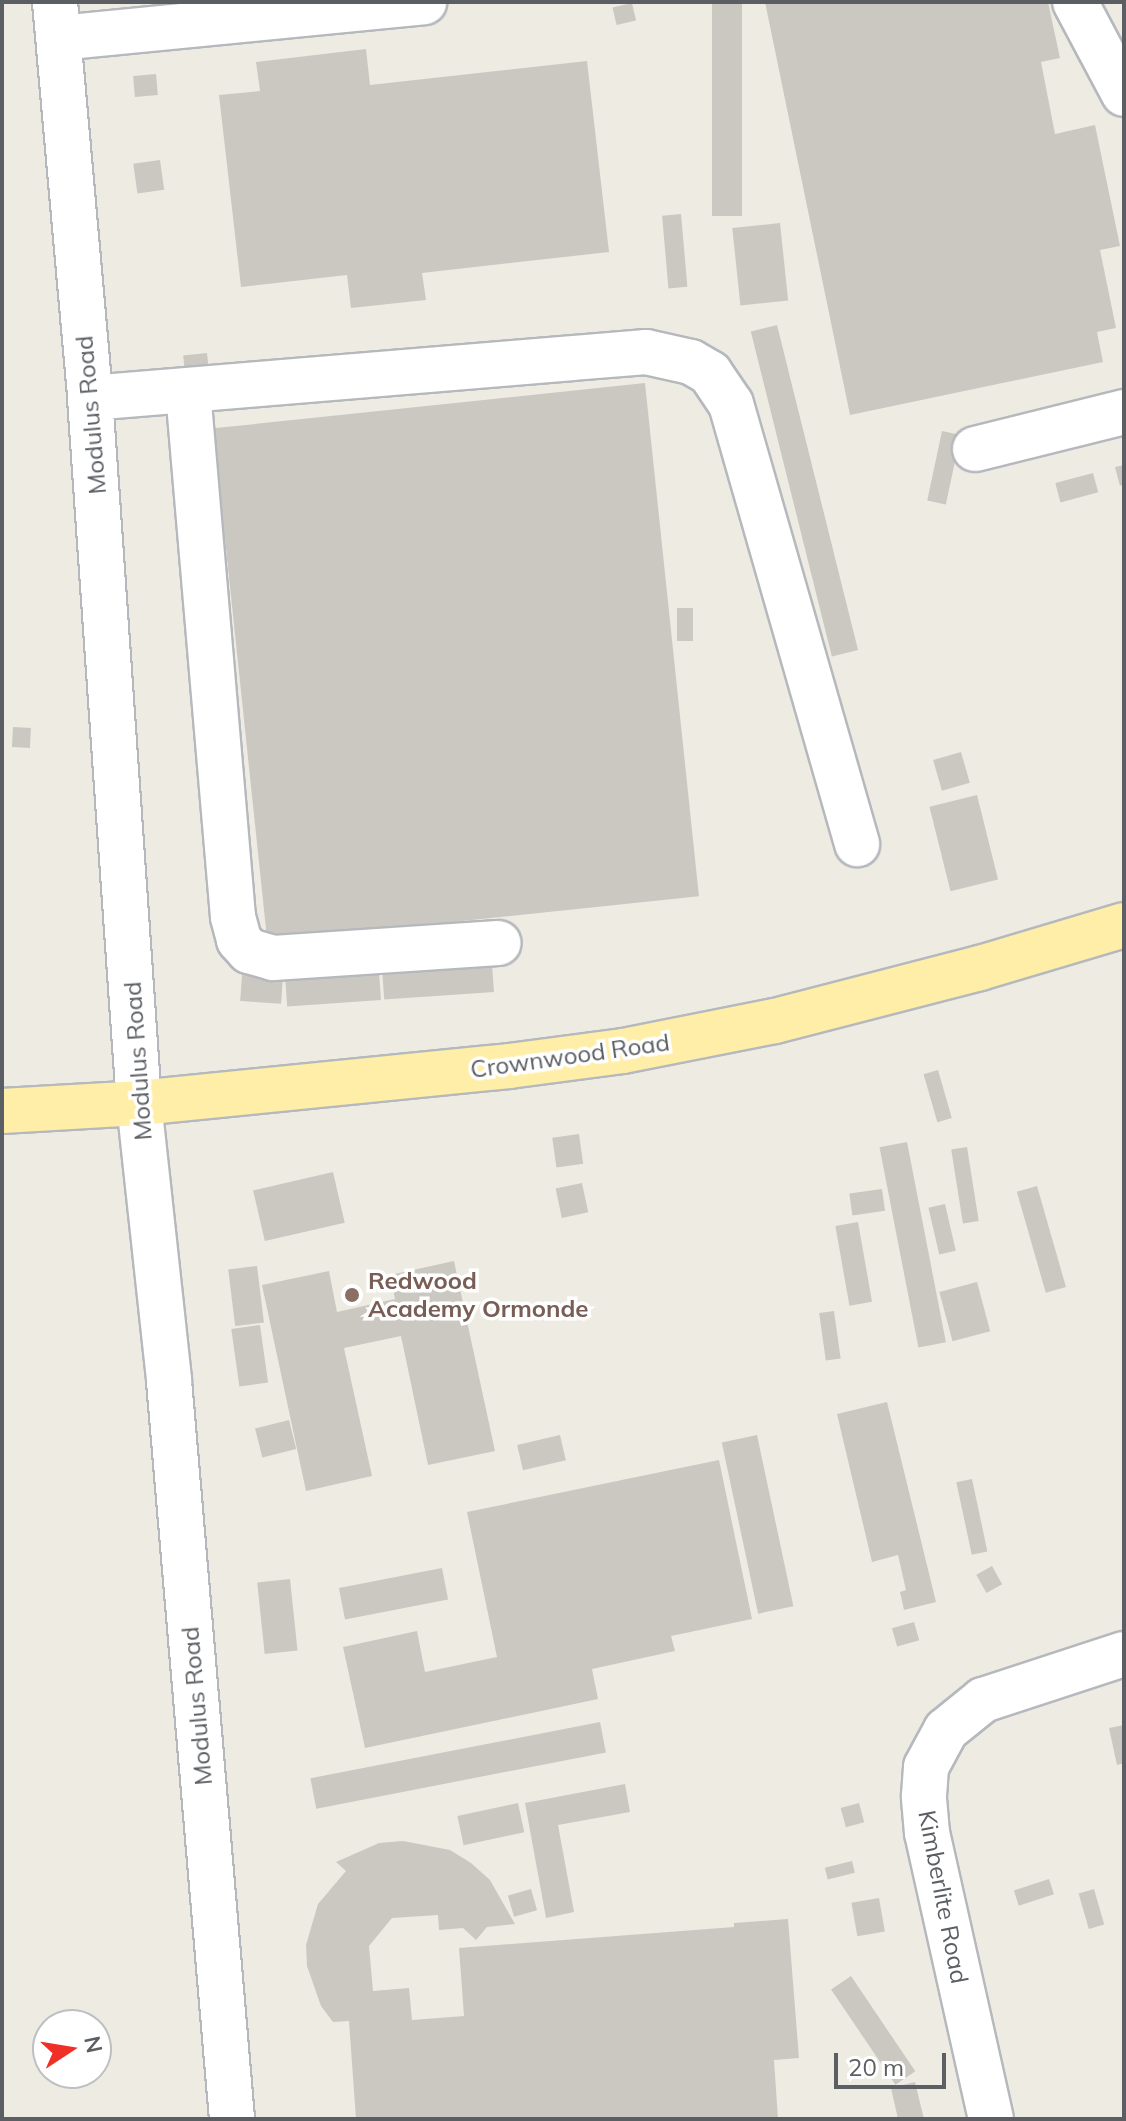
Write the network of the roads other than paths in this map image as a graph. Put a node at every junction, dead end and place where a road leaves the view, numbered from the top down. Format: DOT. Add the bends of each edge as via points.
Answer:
graph roads {
  1 [pos="424,2"];
  2 [pos="1075,2"];
  3 [pos="57,20"];
  4 [pos="1124,94"];
  5 [pos="188,391"];
  6 [pos="90,398"];
  7 [pos="1124,412"];
  8 [pos="975,449"];
  9 [pos="857,844"];
  10 [pos="1124,925"];
  11 [pos="499,943"];
  12 [pos="139,1103"];
  13 [pos="2,1111"];
  14 [pos="1124,1654"];
  15 [pos="232,2119"];
  16 [pos="991,2119"];
  1 -- 3 [label="street"];
  2 -- 4 [label="street"];
  3 -- 6 [label="street, Modulus Road"];
  5 -- 6 [label="street"];
  5 -- 9 [label="street" via="646,352 691,362 710,373 731,404"];
  5 -- 11 [label="street" via="239,940 249,951 273,958"];
  6 -- 12 [label="street, Modulus Road"];
  7 -- 8 [label="street"];
  10 -- 12 [label="main road, Crownwood Road" via="980,968 700,1038 509,1066"];
  12 -- 13 [label="main road, Crownwood Road"];
  12 -- 15 [label="street, Modulus Road" via="169,1381"];
  14 -- 16 [label="street, Kimberlite Road" via="983,1700 946,1730 926,1767 927,1833"];
}
